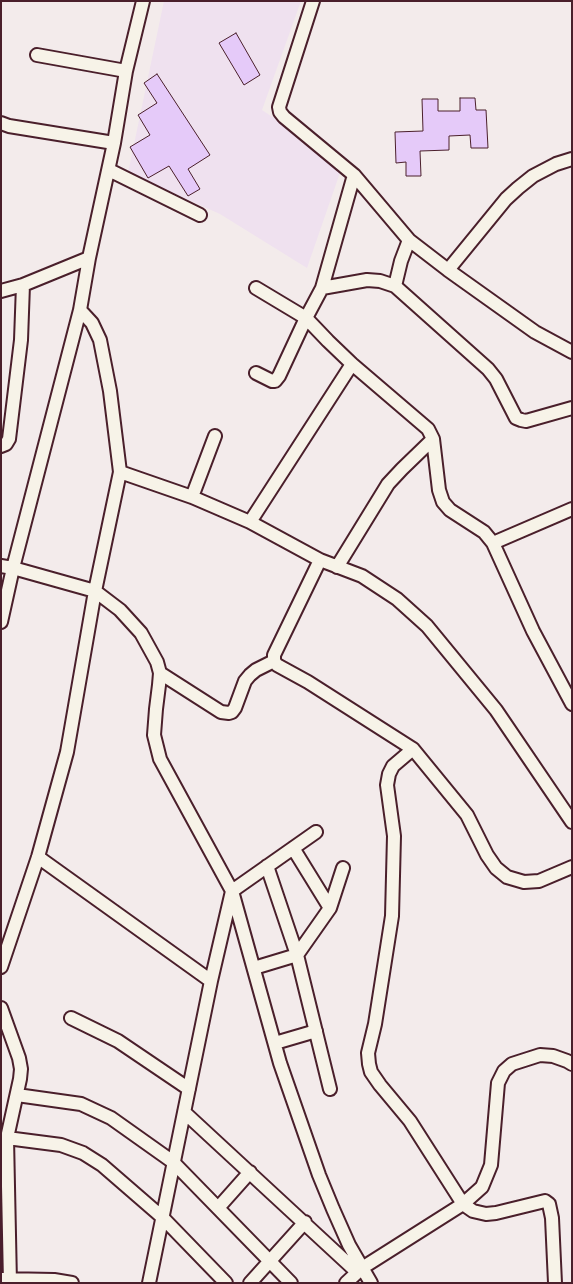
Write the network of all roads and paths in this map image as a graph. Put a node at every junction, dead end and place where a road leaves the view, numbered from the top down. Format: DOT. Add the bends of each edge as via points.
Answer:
graph roads {
  1 [pos="143,1"];
  2 [pos="313,1"];
  3 [pos="37,55"];
  4 [pos="126,71"];
  5 [pos="1,123"];
  6 [pos="114,143"];
  7 [pos="572,159"];
  8 [pos="109,170"];
  9 [pos="354,175"];
  10 [pos="200,215"];
  11 [pos="409,240"];
  12 [pos="89,258"];
  13 [pos="448,270"];
  14 [pos="23,285"];
  15 [pos="395,286"];
  16 [pos="256,288"];
  17 [pos="322,288"];
  18 [pos="1,291"];
  19 [pos="80,310"];
  20 [pos="306,318"];
  21 [pos="572,352"];
  22 [pos="352,364"];
  23 [pos="256,373"];
  24 [pos="572,408"];
  25 [pos="215,436"];
  26 [pos="433,438"];
  27 [pos="1,446"];
  28 [pos="120,472"];
  29 [pos="192,497"];
  30 [pos="572,509"];
  31 [pos="250,522"];
  32 [pos="493,543"];
  33 [pos="320,560"];
  34 [pos="337,566"];
  35 [pos="7,567"];
  36 [pos="95,591"];
  37 [pos="1,622"];
  38 [pos="274,661"];
  39 [pos="160,673"];
  40 [pos="572,704"];
  41 [pos="413,749"];
  42 [pos="572,822"];
  43 [pos="316,832"];
  44 [pos="292,848"];
  45 [pos="38,857"];
  46 [pos="267,866"];
  47 [pos="572,867"];
  48 [pos="344,868"];
  49 [pos="232,891"];
  50 [pos="330,908"];
  51 [pos="298,955"];
  52 [pos="1,967"];
  53 [pos="254,968"];
  54 [pos="211,981"];
  55 [pos="1,1008"];
  56 [pos="71,1018"];
  57 [pos="316,1031"];
  58 [pos="274,1042"];
  59 [pos="572,1064"];
  60 [pos="189,1089"];
  61 [pos="330,1089"];
  62 [pos="17,1095"];
  63 [pos="184,1112"];
  64 [pos="7,1138"];
  65 [pos="173,1162"];
  66 [pos="250,1172"];
  67 [pos="463,1204"];
  68 [pos="218,1208"];
  69 [pos="162,1217"];
  70 [pos="304,1222"];
  71 [pos="270,1261"];
  72 [pos="360,1270"];
  73 [pos="7,1280"];
  74 [pos="72,1283"];
  75 [pos="149,1283"];
  76 [pos="226,1283"];
  77 [pos="250,1283"];
  78 [pos="291,1283"];
  79 [pos="346,1283"];
  80 [pos="371,1283"];
  81 [pos="555,1283"];
  1 -- 4 [label="street"];
  2 -- 9 [label="street" via="279,106 280,112"];
  3 -- 4 [label="street"];
  4 -- 6 [label="street"];
  5 -- 6 [label="street"];
  6 -- 8 [label="street"];
  7 -- 13 [label="street" via="533,176 518,188"];
  8 -- 10 [label="street"];
  8 -- 12 [label="street"];
  9 -- 11 [label="street"];
  9 -- 17 [label="street"];
  11 -- 13 [label="street"];
  11 -- 15 [label="street"];
  12 -- 14 [label="street"];
  12 -- 19 [label="street"];
  13 -- 21 [label="street" via="535,332"];
  14 -- 18 [label="street"];
  14 -- 27 [label="street" via="21,340 9,439"];
  15 -- 17 [label="street" via="367,280"];
  15 -- 24 [label="street" via="488,369 516,418 526,421"];
  16 -- 20 [label="street"];
  17 -- 20 [label="street"];
  19 -- 28 [label="street" via="92,323 100,340"];
  19 -- 35 [label="street"];
  20 -- 22 [label="street"];
  20 -- 23 [label="street" via="277,380 275,382"];
  22 -- 26 [label="street" via="428,429"];
  22 -- 31 [label="street"];
  25 -- 29 [label="street"];
  26 -- 32 [label="street" via="443,502 484,532"];
  26 -- 34 [label="street" via="388,484"];
  28 -- 29 [label="street"];
  28 -- 36 [label="street"];
  29 -- 31 [label="street"];
  30 -- 32 [label="street"];
  31 -- 33 [label="street"];
  32 -- 40 [label="street" via="533,631"];
  33 -- 34 [label="street"];
  33 -- 38 [label="street"];
  34 -- 42 [label="street" via="362,576 390,594 427,626 496,710"];
  35 -- 36 [label="street"];
  35 -- 37 [label="street"];
  36 -- 39 [label="street" via="141,632"];
  36 -- 45 [label="street" via="67,752"];
  38 -- 39 [label="street" via="250,675 235,708 229,713 221,712"];
  38 -- 41 [label="street"];
  39 -- 49 [label="street" via="154,735 160,759"];
  41 -- 47 [label="street" via="467,814 487,855 507,877 524,882 540,881"];
  41 -- 67 [label="street" via="393,766 387,785 394,836 392,916 368,1053 369,1064 380,1085 410,1120"];
  43 -- 44 [label="street"];
  44 -- 46 [label="street"];
  44 -- 50 [label="street"];
  45 -- 52 [label="street"];
  45 -- 54 [label="street"];
  46 -- 49 [label="street"];
  46 -- 51 [label="street"];
  48 -- 50 [label="street"];
  49 -- 53 [label="street"];
  49 -- 54 [label="street"];
  50 -- 51 [label="street"];
  51 -- 53 [label="street"];
  51 -- 57 [label="street"];
  53 -- 58 [label="street"];
  54 -- 60 [label="street"];
  55 -- 62 [label="street" via="19,1058 21,1069"];
  56 -- 60 [label="street" via="118,1041"];
  57 -- 58 [label="street"];
  57 -- 61 [label="street"];
  58 -- 72 [label="street" via="322,1184"];
  59 -- 67 [label="street" via="553,1056 540,1055 512,1064 504,1071 498,1083 491,1164 482,1187"];
  60 -- 63 [label="street"];
  62 -- 64 [label="street"];
  62 -- 65 [label="street" via="81,1104 111,1118"];
  63 -- 65 [label="street"];
  63 -- 66 [label="street"];
  64 -- 69 [label="street" via="61,1145 83,1152"];
  64 -- 73 [label="street"];
  65 -- 68 [label="street"];
  65 -- 69 [label="street"];
  66 -- 68 [label="street"];
  66 -- 70 [label="street"];
  67 -- 72 [label="street"];
  67 -- 81 [label="street" via="486,1214 545,1202 549,1204"];
  68 -- 71 [label="street"];
  69 -- 75 [label="street"];
  69 -- 76 [label="street"];
  70 -- 71 [label="street"];
  70 -- 72 [label="street"];
  71 -- 77 [label="street"];
  71 -- 78 [label="street"];
  72 -- 79 [label="street"];
  72 -- 80 [label="street"];
  73 -- 74 [label="street"];
}
